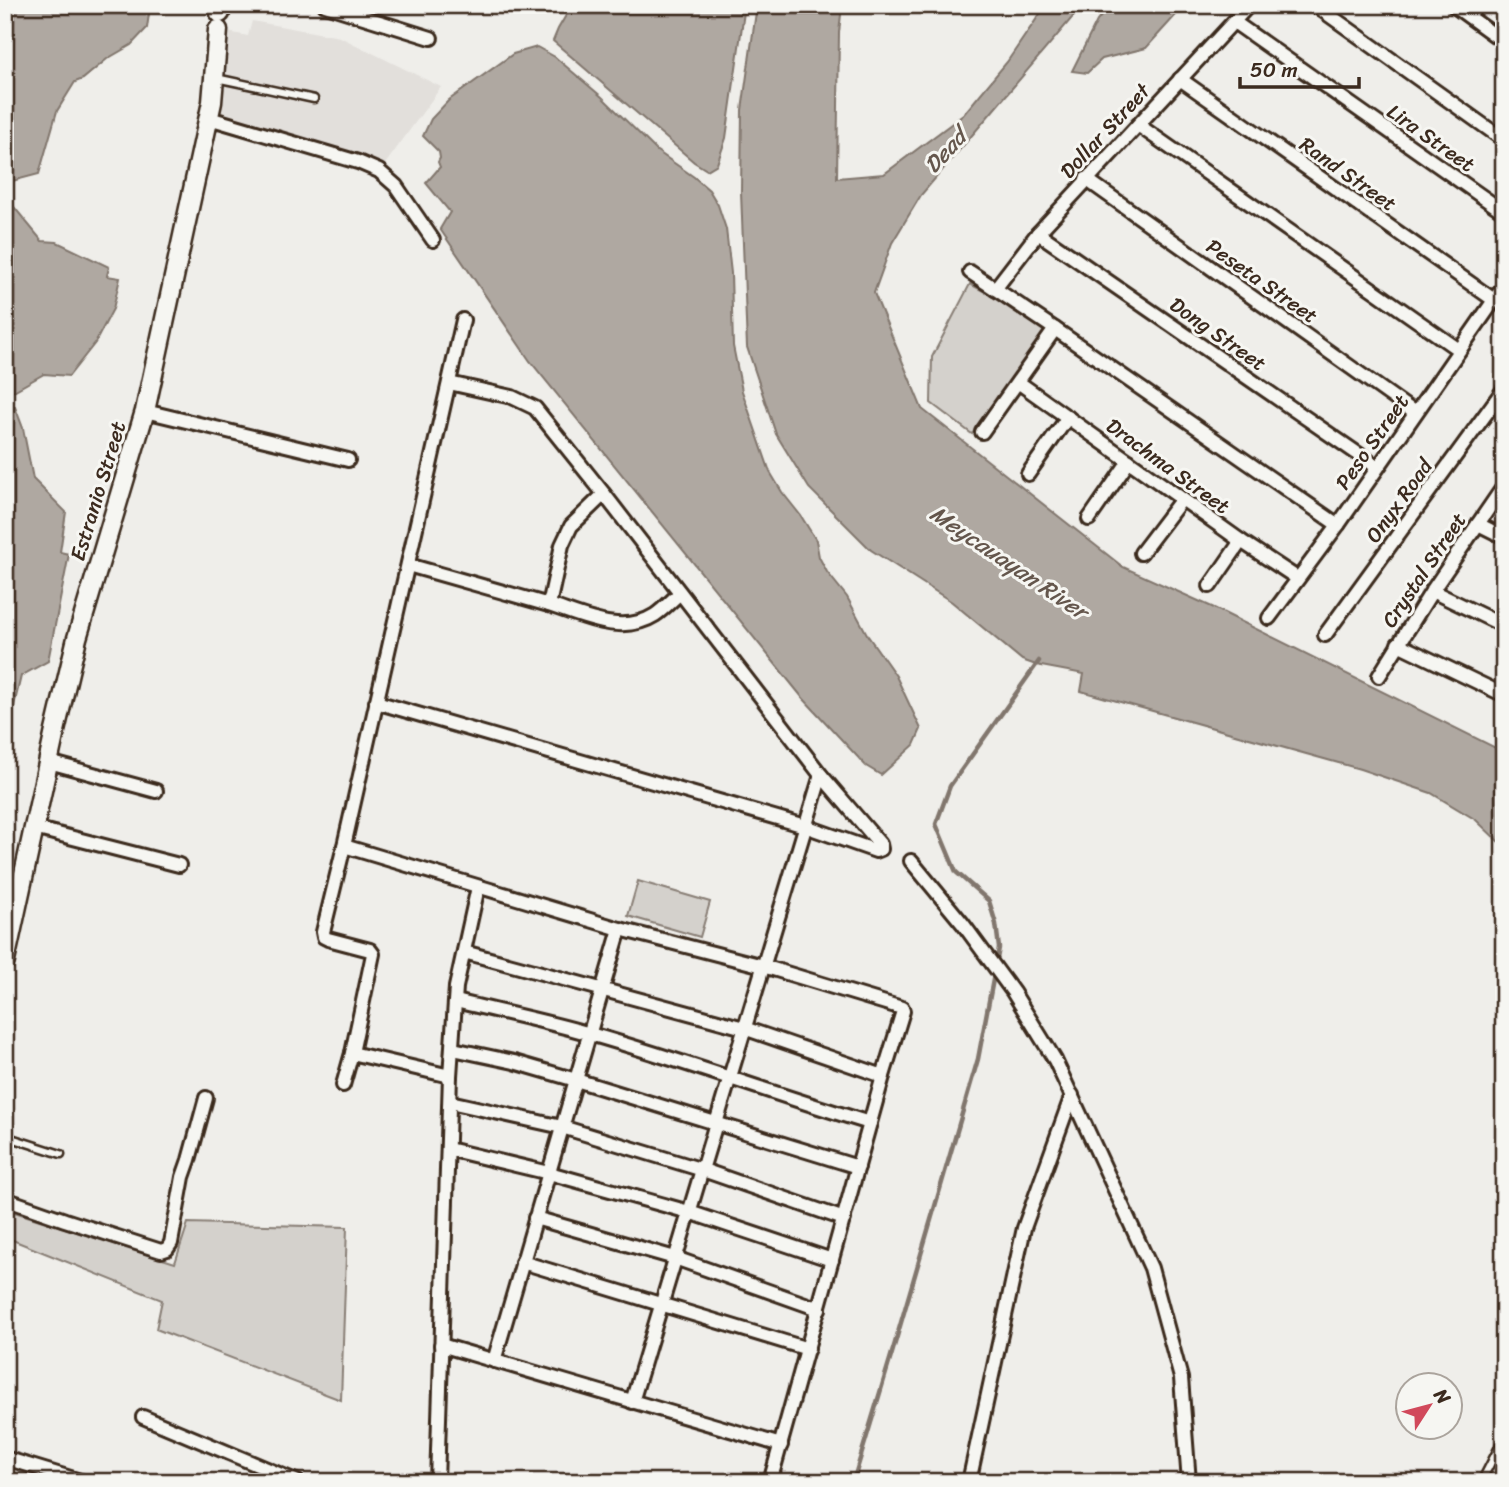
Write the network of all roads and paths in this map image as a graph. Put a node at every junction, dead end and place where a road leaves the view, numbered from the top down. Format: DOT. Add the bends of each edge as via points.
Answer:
graph roads {
  1 [pos="325,5"];
  2 [pos="1249,5"];
  3 [pos="1315,5"];
  4 [pos="1453,5"];
  5 [pos="220,16"];
  6 [pos="1234,22"];
  7 [pos="432,38"];
  8 [pos="1504,42"];
  9 [pos="214,78"];
  10 [pos="1180,79"];
  11 [pos="314,99"];
  12 [pos="209,118"];
  13 [pos="1138,125"];
  14 [pos="1504,140"];
  15 [pos="1086,179"];
  16 [pos="1504,212"];
  17 [pos="1038,233"];
  18 [pos="433,240"];
  19 [pos="970,272"];
  20 [pos="1504,286"];
  21 [pos="995,289"];
  22 [pos="1494,300"];
  23 [pos="463,320"];
  24 [pos="1055,328"];
  25 [pos="1459,350"];
  26 [pos="1018,382"];
  27 [pos="449,383"];
  28 [pos="1504,389"];
  29 [pos="145,411"];
  30 [pos="1415,414"];
  31 [pos="1068,418"];
  32 [pos="982,432"];
  33 [pos="348,460"];
  34 [pos="1129,461"];
  35 [pos="1377,467"];
  36 [pos="1028,474"];
  37 [pos="1504,486"];
  38 [pos="604,494"];
  39 [pos="1182,499"];
  40 [pos="1089,519"];
  41 [pos="1478,524"];
  42 [pos="1338,525"];
  43 [pos="1504,537"];
  44 [pos="1241,541"];
  45 [pos="1141,553"];
  46 [pos="408,565"];
  47 [pos="1297,578"];
  48 [pos="1210,586"];
  49 [pos="1432,591"];
  50 [pos="680,593"];
  51 [pos="549,605"];
  52 [pos="1269,618"];
  53 [pos="1504,626"];
  54 [pos="1325,635"];
  55 [pos="1398,643"];
  56 [pos="1379,676"];
  57 [pos="1504,695"];
  58 [pos="376,702"];
  59 [pos="49,762"];
  60 [pos="821,775"];
  61 [pos="156,792"];
  62 [pos="804,826"];
  63 [pos="34,828"];
  64 [pos="344,846"];
  65 [pos="911,861"];
  66 [pos="178,865"];
  67 [pos="478,887"];
  68 [pos="620,929"];
  69 [pos="464,951"];
  70 [pos="5,961"];
  71 [pos="763,966"];
  72 [pos="602,989"];
  73 [pos="456,1001"];
  74 [pos="744,1028"];
  75 [pos="589,1034"];
  76 [pos="453,1049"];
  77 [pos="352,1053"];
  78 [pos="450,1076"];
  79 [pos="883,1076"];
  80 [pos="730,1077"];
  81 [pos="576,1080"];
  82 [pos="343,1085"];
  83 [pos="1072,1095"];
  84 [pos="206,1098"];
  85 [pos="450,1102"];
  86 [pos="715,1124"];
  87 [pos="870,1124"];
  88 [pos="562,1127"];
  89 [pos="5,1136"];
  90 [pos="449,1149"];
  91 [pos="61,1154"];
  92 [pos="858,1167"];
  93 [pos="702,1170"];
  94 [pos="549,1173"];
  95 [pos="5,1199"];
  96 [pos="689,1212"];
  97 [pos="536,1218"];
  98 [pos="844,1219"];
  99 [pos="675,1258"];
  100 [pos="832,1260"];
  101 [pos="522,1262"];
  102 [pos="662,1304"];
  103 [pos="819,1309"];
  104 [pos="441,1345"];
  105 [pos="808,1349"];
  106 [pos="494,1361"];
  107 [pos="632,1402"];
  108 [pos="143,1417"];
  109 [pos="1504,1437"];
  110 [pos="781,1445"];
  111 [pos="5,1458"];
  112 [pos="84,1482"];
  113 [pos="298,1482"];
  114 [pos="436,1482"];
  115 [pos="770,1482"];
  116 [pos="970,1482"];
  117 [pos="1189,1482"];
  118 [pos="1481,1482"];
  1 -- 7 [label="street"];
  2 -- 6 [label="street, Dollar Street"];
  3 -- 14 [label="street"];
  4 -- 8 [label="street"];
  5 -- 9 [label="street, Estranio Street"];
  6 -- 10 [label="street, Dollar Street"];
  6 -- 16 [label="street, Lira Street"];
  9 -- 11 [label="lane"];
  9 -- 12 [label="street, Estranio Street"];
  10 -- 13 [label="street, Dollar Street"];
  10 -- 22 [label="street, Rand Street"];
  12 -- 18 [label="street" via="379,171 396,186"];
  12 -- 29 [label="street, Estranio Street"];
  13 -- 15 [label="street, Dollar Street"];
  13 -- 25 [label="street"];
  15 -- 17 [label="street, Dollar Street"];
  15 -- 30 [label="street, Peseta Street"];
  17 -- 21 [label="street, Dollar Street"];
  17 -- 35 [label="street, Dong Street"];
  19 -- 21 [label="street"];
  20 -- 22 [label="street, Peso Street"];
  21 -- 24 [label="street"];
  22 -- 25 [label="street, Peso Street"];
  23 -- 27 [label="street"];
  24 -- 26 [label="street"];
  24 -- 42 [label="street"];
  25 -- 30 [label="street, Peso Street"];
  26 -- 31 [label="street, Drachma Street"];
  26 -- 32 [label="street"];
  27 -- 38 [label="street" via="512,397 535,408"];
  27 -- 46 [label="street"];
  28 -- 54 [label="street, Onyx Road"];
  29 -- 33 [label="street"];
  29 -- 59 [label="street, Estranio Street" via="78,638"];
  30 -- 35 [label="street, Peso Street"];
  31 -- 34 [label="street, Drachma Street"];
  31 -- 36 [label="street"];
  34 -- 39 [label="street, Drachma Street"];
  34 -- 40 [label="street"];
  35 -- 42 [label="street, Peso Street"];
  37 -- 41 [label="street, Crystal Street"];
  38 -- 50 [label="street"];
  38 -- 51 [label="street" via="571,526 562,545"];
  39 -- 44 [label="street, Drachma Street"];
  39 -- 45 [label="street"];
  41 -- 43 [label="street"];
  41 -- 49 [label="street, Crystal Street"];
  42 -- 47 [label="street, Peso Street"];
  44 -- 47 [label="street, Drachma Street"];
  44 -- 48 [label="street"];
  46 -- 51 [label="street"];
  46 -- 58 [label="street"];
  47 -- 52 [label="street, Peso Street"];
  49 -- 53 [label="street"];
  49 -- 55 [label="street, Crystal Street"];
  50 -- 51 [label="street" via="656,614 623,625"];
  50 -- 60 [label="street"];
  55 -- 56 [label="street, Crystal Street"];
  55 -- 57 [label="street"];
  58 -- 62 [label="street"];
  58 -- 64 [label="street"];
  59 -- 61 [label="street"];
  59 -- 63 [label="street, Estranio Street"];
  60 -- 62 [label="street"];
  60 -- 62 [label="street" via="881,849"];
  62 -- 71 [label="street"];
  63 -- 66 [label="street"];
  63 -- 70 [label="street, Estranio Street"];
  64 -- 67 [label="street"];
  64 -- 77 [label="street" via="324,937 373,954"];
  65 -- 83 [label="street" via="1013,992"];
  67 -- 68 [label="street"];
  67 -- 69 [label="street"];
  68 -- 71 [label="street"];
  68 -- 72 [label="street"];
  69 -- 72 [label="street"];
  69 -- 73 [label="street"];
  71 -- 74 [label="street"];
  71 -- 79 [label="street" via="901,1008"];
  72 -- 74 [label="street"];
  72 -- 75 [label="street"];
  73 -- 75 [label="street"];
  73 -- 76 [label="street"];
  74 -- 79 [label="street"];
  74 -- 80 [label="street"];
  75 -- 80 [label="street"];
  75 -- 81 [label="street"];
  76 -- 78 [label="street"];
  76 -- 81 [label="street"];
  77 -- 78 [label="street"];
  77 -- 82 [label="street"];
  78 -- 85 [label="street"];
  79 -- 87 [label="street"];
  80 -- 86 [label="street"];
  80 -- 87 [label="street"];
  81 -- 86 [label="street"];
  81 -- 88 [label="street"];
  83 -- 116 [label="street" via="1024,1228"];
  83 -- 117 [label="street" via="1151,1268 1181,1378"];
  84 -- 95 [label="street" via="167,1249 160,1251"];
  85 -- 88 [label="street"];
  85 -- 90 [label="street"];
  86 -- 92 [label="street"];
  86 -- 93 [label="street"];
  87 -- 92 [label="street"];
  88 -- 93 [label="street"];
  88 -- 94 [label="street"];
  89 -- 91 [label="lane"];
  90 -- 94 [label="street"];
  90 -- 104 [label="street"];
  92 -- 98 [label="street"];
  93 -- 96 [label="street"];
  93 -- 98 [label="street"];
  94 -- 96 [label="street"];
  94 -- 97 [label="street"];
  96 -- 99 [label="street"];
  96 -- 100 [label="street"];
  97 -- 99 [label="street"];
  97 -- 101 [label="street"];
  98 -- 100 [label="street"];
  99 -- 102 [label="street"];
  99 -- 103 [label="street"];
  100 -- 103 [label="street"];
  101 -- 102 [label="street"];
  101 -- 106 [label="street"];
  102 -- 105 [label="street"];
  102 -- 107 [label="street"];
  103 -- 105 [label="street"];
  104 -- 106 [label="street"];
  104 -- 114 [label="street"];
  105 -- 110 [label="street"];
  106 -- 107 [label="street"];
  107 -- 110 [label="street"];
  108 -- 113 [label="street"];
  109 -- 118 [label="lane"];
  110 -- 115 [label="street"];
  111 -- 112 [label="street"];
}
